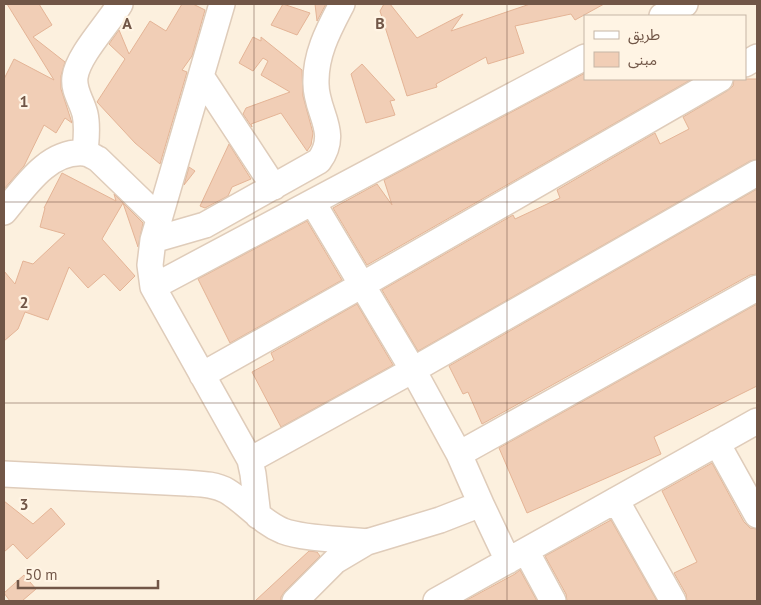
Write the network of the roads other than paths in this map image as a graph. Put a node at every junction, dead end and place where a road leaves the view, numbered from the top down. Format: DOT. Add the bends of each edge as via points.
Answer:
graph roads {
  1 [pos="120,4"];
  2 [pos="222,4"];
  3 [pos="342,4"];
  4 [pos="685,4"];
  5 [pos="664,15"];
  6 [pos="757,57"];
  7 [pos="584,59"];
  8 [pos="746,63"];
  9 [pos="201,76"];
  10 [pos="718,80"];
  11 [pos="86,153"];
  12 [pos="757,173"];
  13 [pos="274,187"];
  14 [pos="313,203"];
  15 [pos="4,212"];
  16 [pos="156,229"];
  17 [pos="362,285"];
  18 [pos="154,287"];
  19 [pos="757,288"];
  20 [pos="413,370"];
  21 [pos="202,375"];
  22 [pos="757,421"];
  23 [pos="717,444"];
  24 [pos="459,454"];
  25 [pos="250,460"];
  26 [pos="4,474"];
  27 [pos="616,500"];
  28 [pos="482,504"];
  29 [pos="757,515"];
  30 [pos="258,516"];
  31 [pos="367,542"];
  32 [pos="517,556"];
  33 [pos="295,601"];
  34 [pos="436,601"];
  35 [pos="554,601"];
  36 [pos="674,601"];
  1 -- 11 [label="street" via="82,59 75,76 76,90 85,113"];
  2 -- 9 [label="street"];
  3 -- 13 [label="street" via="325,37 317,63 316,86 329,138 326,152 319,161"];
  4 -- 5 [label="street"];
  6 -- 8 [label="street"];
  7 -- 14 [label="street"];
  9 -- 13 [label="street"];
  9 -- 16 [label="street"];
  10 -- 17 [label="street"];
  11 -- 15 [label="street" via="54,160 36,174"];
  11 -- 16 [label="street" via="98,159"];
  12 -- 20 [label="street"];
  13 -- 16 [label="street" via="205,225"];
  14 -- 17 [label="street"];
  14 -- 18 [label="street"];
  16 -- 18 [label="street" via="150,265"];
  17 -- 20 [label="street"];
  17 -- 21 [label="street"];
  18 -- 21 [label="street"];
  19 -- 24 [label="street"];
  20 -- 24 [label="street"];
  20 -- 25 [label="street"];
  21 -- 25 [label="street"];
  22 -- 23 [label="street"];
  23 -- 27 [label="street"];
  23 -- 29 [label="street"];
  24 -- 28 [label="street"];
  25 -- 30 [label="street"];
  26 -- 30 [label="street" via="213,486 227,491"];
  27 -- 32 [label="street"];
  27 -- 36 [label="street"];
  28 -- 31 [label="street"];
  28 -- 32 [label="street"];
  30 -- 31 [label="street" via="296,534"];
  31 -- 33 [label="street" via="335,561"];
  32 -- 34 [label="street"];
  32 -- 35 [label="street"];
}
